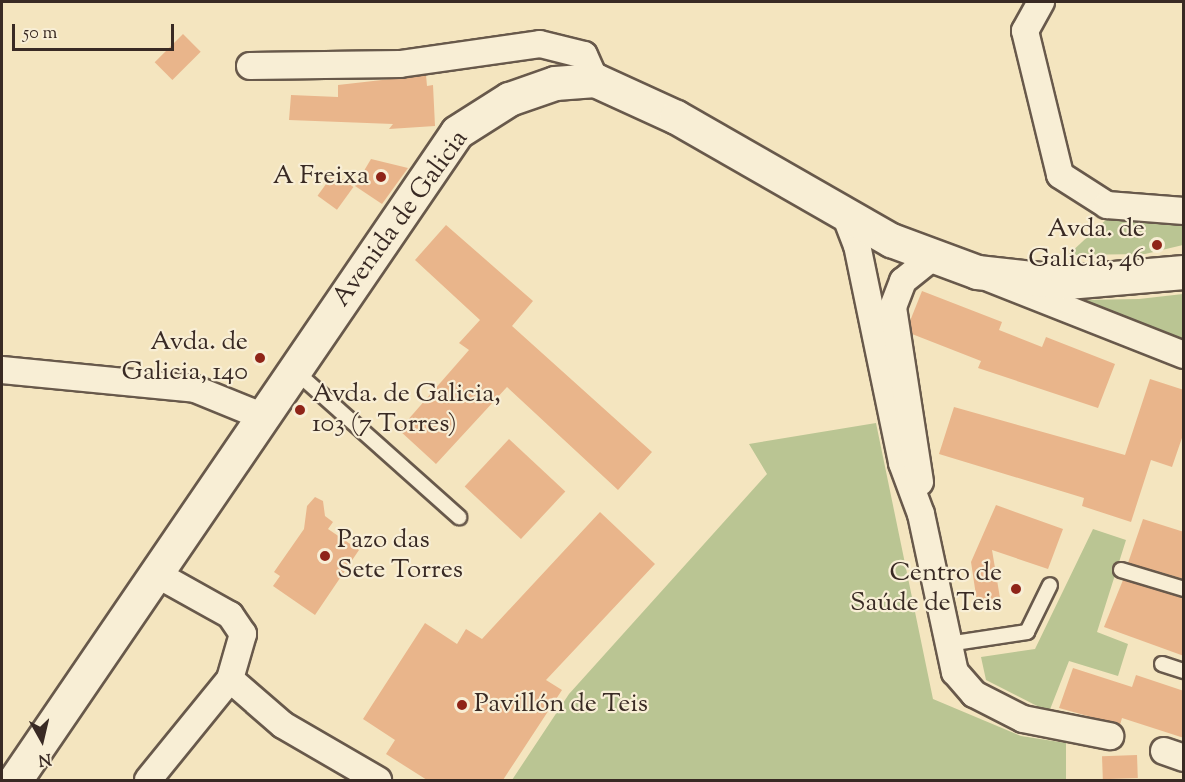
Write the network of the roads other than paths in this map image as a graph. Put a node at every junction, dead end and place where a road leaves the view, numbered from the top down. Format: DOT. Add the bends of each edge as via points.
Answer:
graph roads {
  1 [pos="1041,2"];
  2 [pos="250,66"];
  3 [pos="595,80"];
  4 [pos="1184,211"];
  5 [pos="846,217"];
  6 [pos="934,256"];
  7 [pos="977,272"];
  8 [pos="1184,272"];
  9 [pos="1184,355"];
  10 [pos="2,370"];
  11 [pos="295,370"];
  12 [pos="264,417"];
  13 [pos="921,514"];
  14 [pos="459,517"];
  15 [pos="1121,570"];
  16 [pos="155,573"];
  17 [pos="1050,585"];
  18 [pos="1184,589"];
  19 [pos="948,644"];
  20 [pos="1162,664"];
  21 [pos="1184,671"];
  22 [pos="230,679"];
  23 [pos="1110,736"];
  24 [pos="15,780"];
  25 [pos="148,780"];
  26 [pos="378,780"];
  1 -- 4 [label="street" via="1025,31 1060,175 1107,205"];
  2 -- 3 [label="street" via="400,64 540,44 584,55"];
  3 -- 5 [label="main road, Avenida de Galicia" via="676,117"];
  3 -- 11 [label="main road, Avenida de Galicia" via="555,83 509,99 457,132"];
  5 -- 6 [label="main road, Avenida de Galicia"];
  5 -- 13 [label="street" via="857,244 902,463"];
  6 -- 7 [label="main road, Avenida de Galicia"];
  6 -- 13 [label="street" via="903,281 893,307 920,461"];
  7 -- 8 [label="main road, Avenida de Galicia" via="1067,282"];
  7 -- 9 [label="street, Avenida de Galicia"];
  10 -- 12 [label="street" via="195,389"];
  11 -- 12 [label="main road, Avenida de Galicia"];
  11 -- 14 [label="lane"];
  12 -- 16 [label="main road, Avenida de Galicia"];
  13 -- 19 [label="street"];
  15 -- 18 [label="lane"];
  16 -- 22 [label="street" via="230,615 243,634"];
  16 -- 24 [label="main road, Avenida de Galicia"];
  17 -- 19 [label="lane" via="1027,632"];
  19 -- 23 [label="street" via="955,672 974,694 1023,719"];
  20 -- 21 [label="lane"];
  22 -- 25 [label="street"];
  22 -- 26 [label="street" via="283,725"];
}
